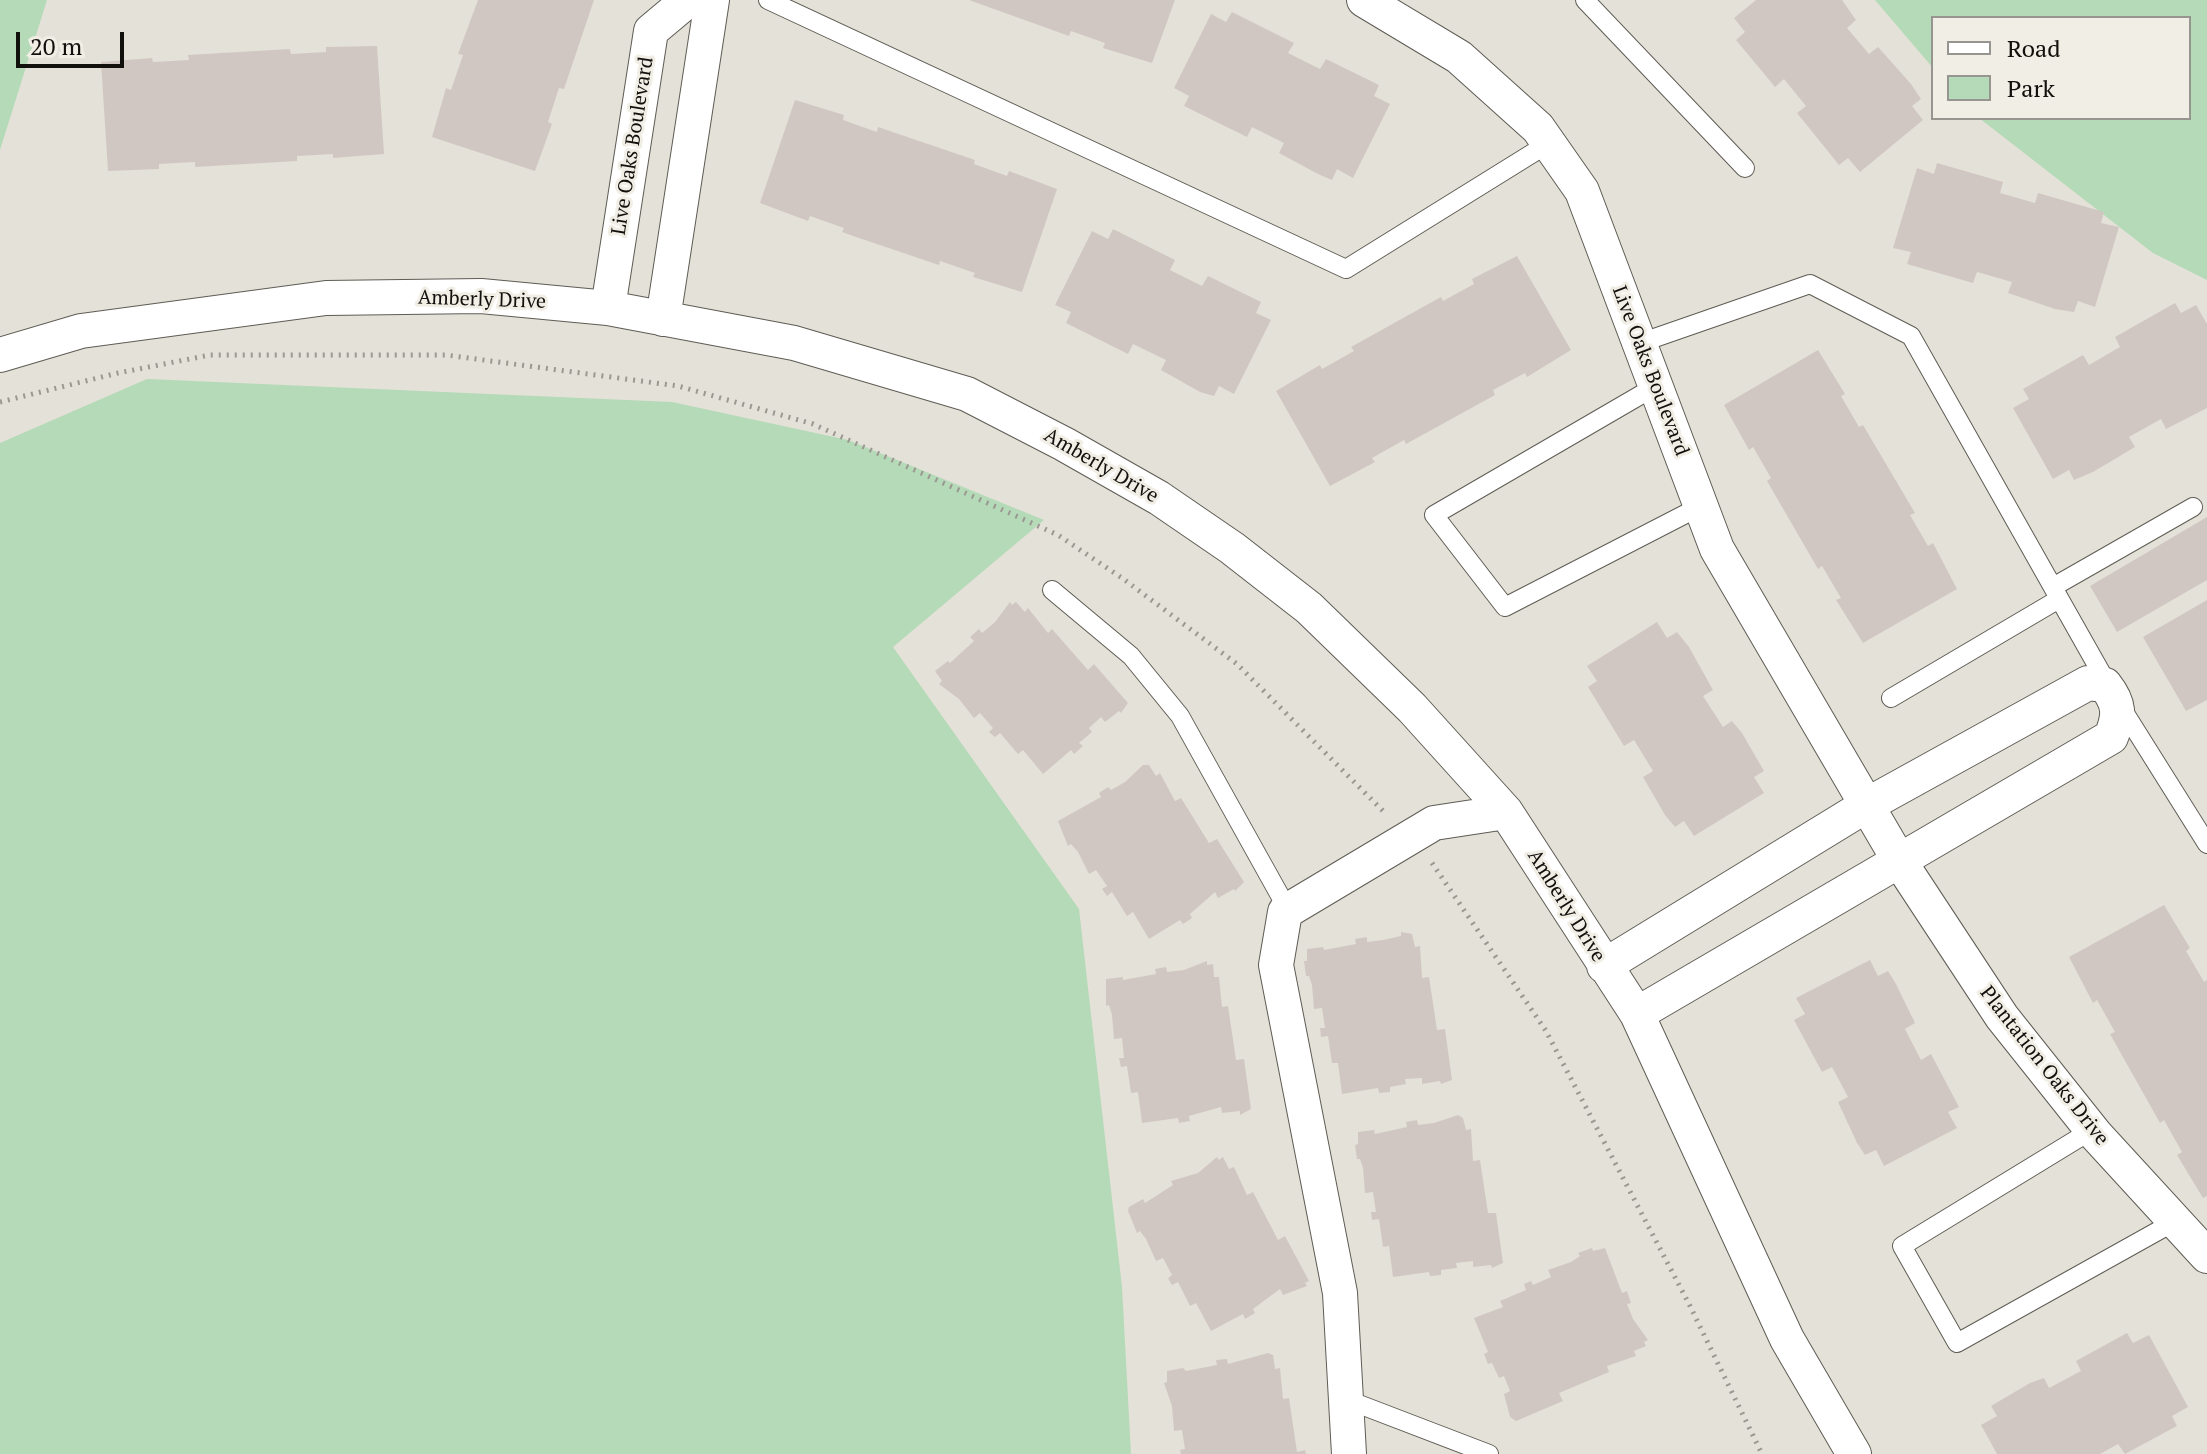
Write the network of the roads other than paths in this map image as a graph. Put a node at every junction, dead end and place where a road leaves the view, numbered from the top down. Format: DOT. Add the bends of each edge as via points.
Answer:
graph roads {
  1 [pos="688,0"];
  2 [pos="712,0"];
  3 [pos="768,0"];
  4 [pos="1364,0"];
  5 [pos="1585,0"];
  6 [pos="1549,143"];
  7 [pos="1745,168"];
  8 [pos="608,308"];
  9 [pos="663,319"];
  10 [pos="1640,343"];
  11 [pos="0,355"];
  12 [pos="1656,386"];
  13 [pos="1701,506"];
  14 [pos="2193,507"];
  15 [pos="1052,590"];
  16 [pos="2056,593"];
  17 [pos="1891,698"];
  18 [pos="2116,699"];
  19 [pos="1867,805"];
  20 [pos="1506,812"];
  21 [pos="2207,844"];
  22 [pos="1900,862"];
  23 [pos="1288,910"];
  24 [pos="1604,966"];
  25 [pos="1637,1014"];
  26 [pos="2092,1130"];
  27 [pos="2174,1222"];
  28 [pos="2207,1256"];
  29 [pos="1787,1339"];
  30 [pos="1348,1400"];
  31 [pos="1349,1454"];
  32 [pos="1489,1454"];
  33 [pos="1825,1454"];
  34 [pos="1854,1454"];
  1 -- 8 [label="street, Live Oaks Boulevard" via="651,31"];
  2 -- 9 [label="street"];
  3 -- 6 [label="lane" via="1346,269"];
  4 -- 6 [label="street, Live Oaks Boulevard" via="1459,57"];
  5 -- 7 [label="lane"];
  6 -- 10 [label="street, Live Oaks Boulevard" via="1582,191"];
  8 -- 9 [label="street, Amberly Drive"];
  8 -- 11 [label="street, Amberly Drive" via="481,296 326,298 81,331"];
  9 -- 20 [label="street, Amberly Drive" via="794,343 967,394 1159,498 1309,608 1412,708"];
  10 -- 12 [label="street, Live Oaks Boulevard"];
  10 -- 16 [label="lane" via="1810,284 1911,336"];
  12 -- 13 [label="street, Live Oaks Boulevard"];
  12 -- 13 [label="lane" via="1434,515 1505,607"];
  13 -- 19 [label="street, Live Oaks Boulevard" via="1717,549"];
  14 -- 16 [label="lane"];
  15 -- 23 [label="lane" via="1131,656 1180,716"];
  16 -- 17 [label="lane"];
  16 -- 18 [label="lane"];
  18 -- 19 [label="street" via="2105,685 2088,683"];
  18 -- 21 [label="lane"];
  18 -- 22 [label="street" via="2120,716 2111,737"];
  19 -- 22 [label="street, Live Oaks Boulevard"];
  19 -- 24 [label="street"];
  20 -- 23 [label="street" via="1434,823"];
  20 -- 24 [label="street, Amberly Drive"];
  22 -- 25 [label="street"];
  22 -- 26 [label="street, Plantation Oaks Drive" via="2002,1017"];
  23 -- 30 [label="street" via="1276,965 1340,1293"];
  24 -- 25 [label="street, Amberly Drive"];
  25 -- 29 [label="street, Amberly Drive"];
  26 -- 27 [label="street, Plantation Oaks Drive"];
  26 -- 27 [label="lane" via="1902,1246 1957,1343"];
  27 -- 28 [label="street, Plantation Oaks Drive"];
  29 -- 33 [label="street, Amberly Drive"];
  29 -- 34 [label="street, Amberly Drive"];
  30 -- 31 [label="street"];
  30 -- 32 [label="lane"];
}
